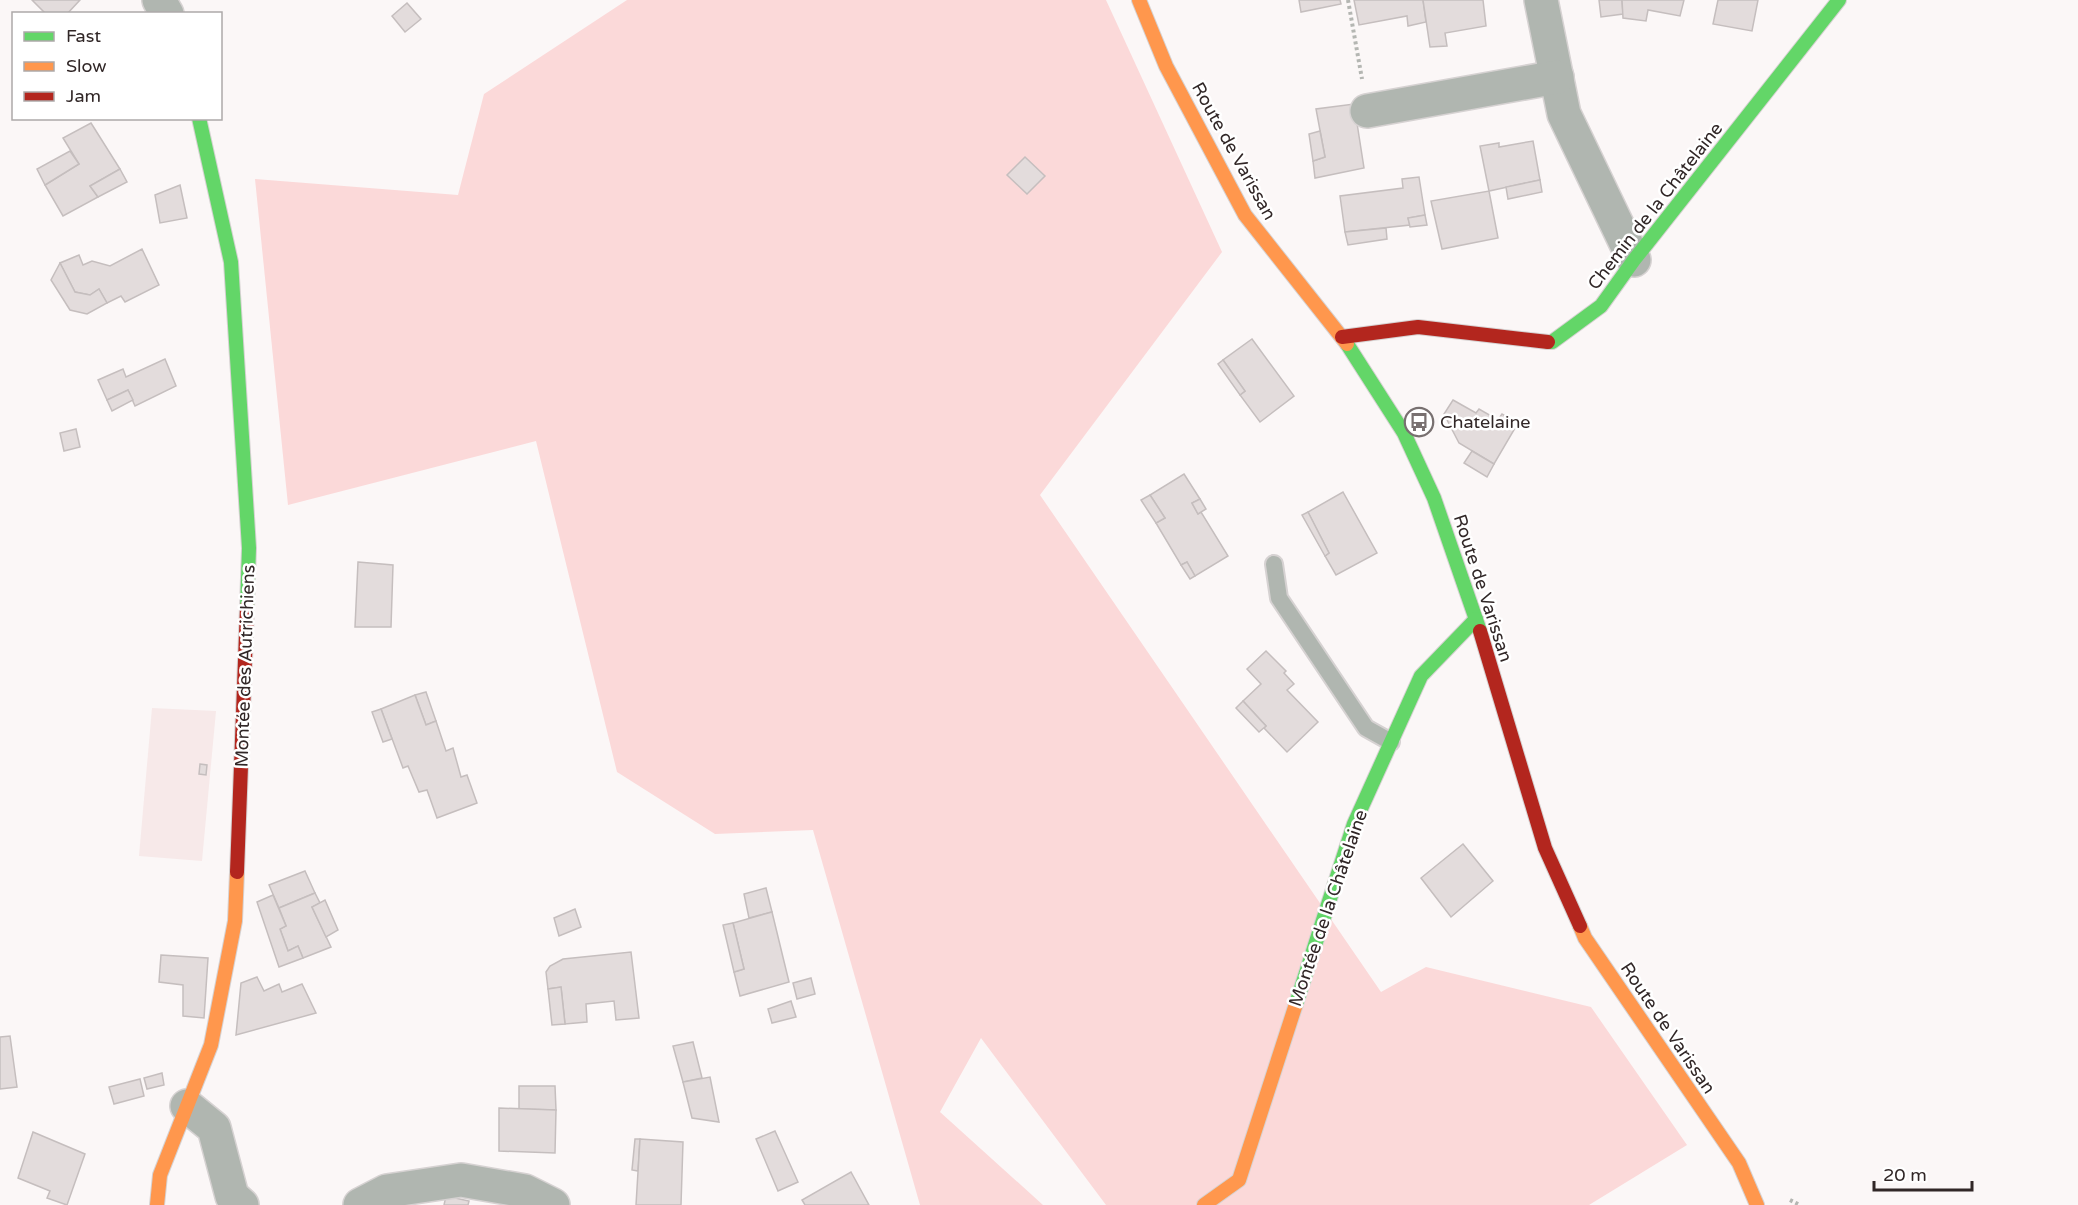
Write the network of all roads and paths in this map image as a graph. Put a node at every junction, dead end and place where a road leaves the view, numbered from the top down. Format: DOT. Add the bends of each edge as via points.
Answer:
graph roads {
  1 [pos="1139,0"];
  2 [pos="1348,0"];
  3 [pos="1541,0"];
  4 [pos="1839,0"];
  5 [pos="1557,77"];
  6 [pos="1367,111"];
  7 [pos="199,120"];
  8 [pos="1634,260"];
  9 [pos="1342,337"];
  10 [pos="1274,564"];
  11 [pos="1476,619"];
  12 [pos="1391,742"];
  13 [pos="187,1106"];
  14 [pos="157,1205"];
  15 [pos="242,1205"];
  16 [pos="360,1205"];
  17 [pos="553,1205"];
  18 [pos="1204,1205"];
  19 [pos="1757,1205"];
  1 -- 9 [label="street, Route de Varissan" via="1166,66 1245,215"];
  2 -- 6 [label="path"];
  3 -- 5 [label="street"];
  4 -- 8 [label="street, Chemin de la Châtelaine"];
  5 -- 6 [label="street"];
  5 -- 8 [label="street" via="1564,114"];
  7 -- 13 [label="street, Montée des Autrichiens" via="231,262 249,548 235,921 212,1045"];
  8 -- 9 [label="street, Chemin de la Châtelaine" via="1601,306 1552,342 1418,327"];
  9 -- 11 [label="street, Route de Varissan" via="1404,433 1434,498"];
  10 -- 12 [label="lane" via="1279,598 1366,728"];
  11 -- 12 [label="street, Montée de la Châtelaine" via="1421,676"];
  11 -- 19 [label="street, Route de Varissan" via="1545,848 1585,938 1738,1164"];
  12 -- 18 [label="street, Montée de la Châtelaine" via="1353,824 1239,1180"];
  13 -- 14 [label="street, Montée des Autrichiens" via="160,1175"];
  13 -- 15 [label="street" via="214,1128 232,1196"];
  16 -- 17 [label="street" via="387,1191 461,1180 525,1191"];
}
